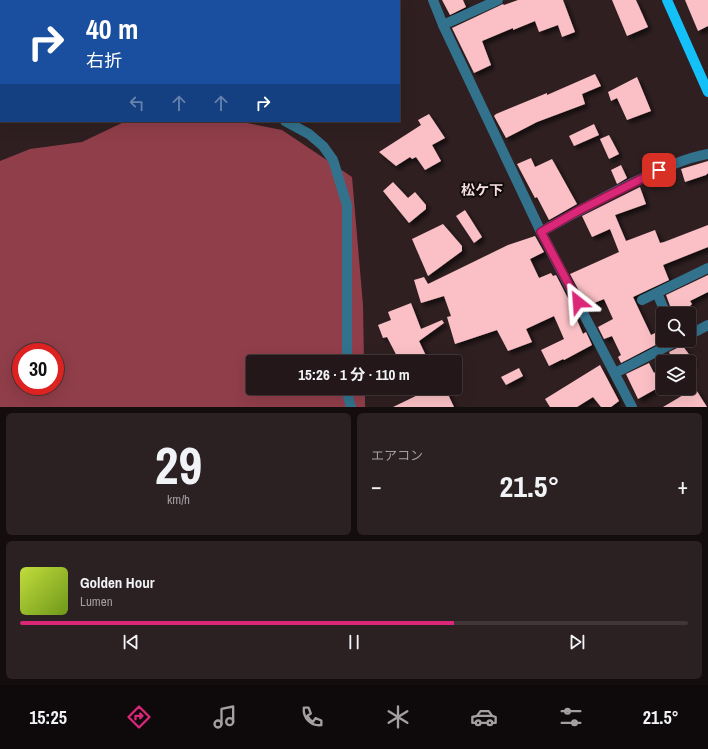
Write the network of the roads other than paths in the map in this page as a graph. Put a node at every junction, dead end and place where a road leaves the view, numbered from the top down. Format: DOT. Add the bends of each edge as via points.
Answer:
graph roads {
  1 [pos="433,0"];
  2 [pos="498,0"];
  3 [pos="667,0"];
  4 [pos="443,25"];
  5 [pos="708,92"];
  6 [pos="287,122"];
  7 [pos="708,154"];
  8 [pos="541,232"];
  9 [pos="708,268"];
  10 [pos="657,293"];
  11 [pos="642,300"];
  12 [pos="663,307"];
  13 [pos="708,326"];
  14 [pos="696,332"];
  15 [pos="665,347"];
  16 [pos="347,355"];
  17 [pos="615,373"];
  18 [pos="348,395"];
  19 [pos="351,407"];
  20 [pos="632,407"];
  1 -- 4 [label="street"];
  2 -- 4 [label="street"];
  3 -- 5 [label="main road"];
  4 -- 8 [label="street"];
  6 -- 16 [label="street" via="309,134 323,146 333,160 347,205"];
  7 -- 8 [label="street" via="695,156 659,170"];
  8 -- 17 [label="street"];
  9 -- 10 [label="street"];
  10 -- 11 [label="street"];
  10 -- 12 [label="street"];
  13 -- 14 [label="street"];
  15 -- 17 [label="street"];
  17 -- 20 [label="street"];
  18 -- 19 [label="street"];
}
